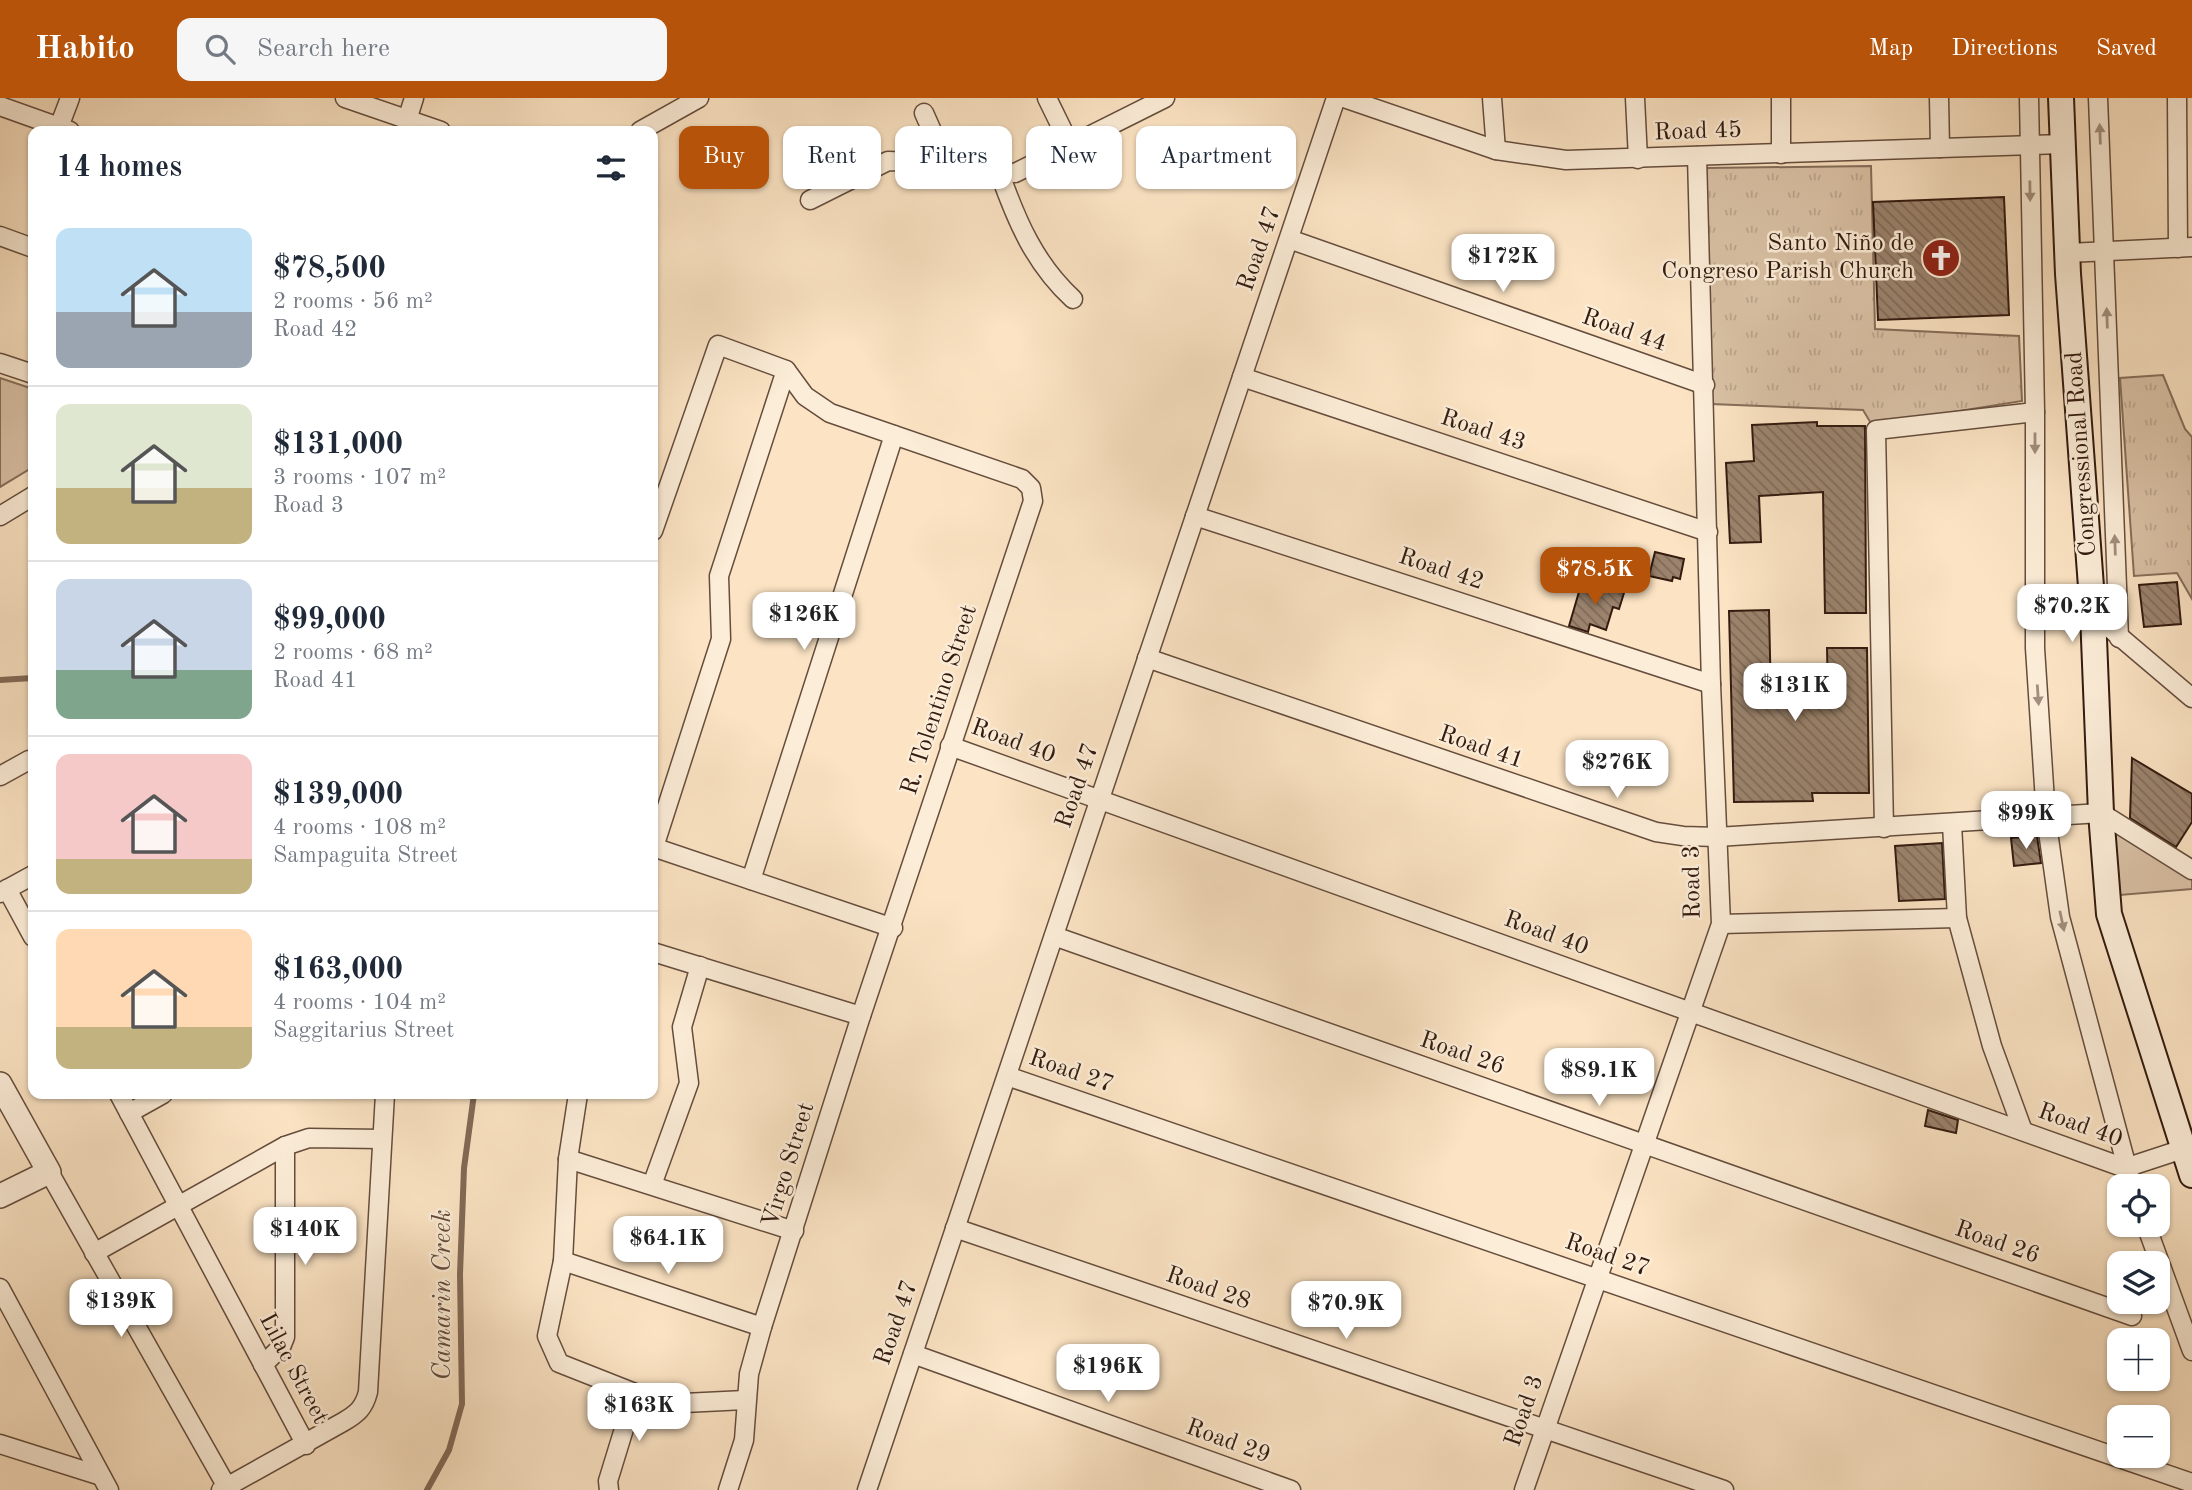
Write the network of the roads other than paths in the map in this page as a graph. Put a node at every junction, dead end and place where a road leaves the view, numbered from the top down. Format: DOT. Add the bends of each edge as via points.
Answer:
graph roads {
  1 [pos="70,98"];
  2 [pos="345,98"];
  3 [pos="414,98"];
  4 [pos="699,98"];
  5 [pos="1047,98"];
  6 [pos="1165,98"];
  7 [pos="1336,98"];
  8 [pos="1344,98"];
  9 [pos="1492,98"];
  10 [pos="1635,98"];
  11 [pos="1781,98"];
  12 [pos="1939,98"];
  13 [pos="2029,98"];
  14 [pos="2061,98"];
  15 [pos="2098,98"];
  16 [pos="2177,98"];
  17 [pos="0,106"];
  18 [pos="924,113"];
  19 [pos="407,120"];
  20 [pos="57,126"];
  21 [pos="65,126"];
  22 [pos="426,126"];
  23 [pos="649,126"];
  24 [pos="929,126"];
  25 [pos="1061,126"];
  26 [pos="1105,126"];
  27 [pos="2063,144"];
  28 [pos="2030,145"];
  29 [pos="1940,148"];
  30 [pos="1496,150"];
  31 [pos="1781,153"];
  32 [pos="1697,156"];
  33 [pos="1638,159"];
  34 [pos="895,161"];
  35 [pos="1005,189"];
  36 [pos="810,200"];
  37 [pos="0,236"];
  38 [pos="1289,239"];
  39 [pos="28,246"];
  40 [pos="2185,248"];
  41 [pos="2104,251"];
  42 [pos="2068,253"];
  43 [pos="1073,299"];
  44 [pos="0,363"];
  45 [pos="786,370"];
  46 [pos="28,372"];
  47 [pos="1242,377"];
  48 [pos="1704,385"];
  49 [pos="2035,412"];
  50 [pos="894,435"];
  51 [pos="28,499"];
  52 [pos="0,516"];
  53 [pos="1195,516"];
  54 [pos="658,517"];
  55 [pos="1708,532"];
  56 [pos="2093,614"];
  57 [pos="2119,638"];
  58 [pos="1147,658"];
  59 [pos="1711,684"];
  60 [pos="2192,698"];
  61 [pos="950,746"];
  62 [pos="28,761"];
  63 [pos="0,776"];
  64 [pos="1100,799"];
  65 [pos="2101,813"];
  66 [pos="2046,817"];
  67 [pos="1952,824"];
  68 [pos="1884,828"];
  69 [pos="658,832"];
  70 [pos="1717,836"];
  71 [pos="658,849"];
  72 [pos="2192,870"];
  73 [pos="28,878"];
  74 [pos="751,880"];
  75 [pos="4,891"];
  76 [pos="1957,918"];
  77 [pos="1721,924"];
  78 [pos="892,928"];
  79 [pos="28,929"];
  80 [pos="1054,936"];
  81 [pos="658,953"];
  82 [pos="700,966"];
  83 [pos="1691,1012"];
  84 [pos="861,1016"];
  85 [pos="1007,1076"];
  86 [pos="0,1084"];
  87 [pos="122,1099"];
  88 [pos="154,1099"];
  89 [pos="385,1099"];
  90 [pos="577,1099"];
  91 [pos="129,1113"];
  92 [pos="2023,1131"];
  93 [pos="381,1139"];
  94 [pos="1644,1144"];
  95 [pos="285,1146"];
  96 [pos="2183,1149"];
  97 [pos="568,1159"];
  98 [pos="2125,1168"];
  99 [pos="49,1172"];
  100 [pos="2127,1174"];
  101 [pos="2192,1175"];
  102 [pos="652,1185"];
  103 [pos="0,1196"];
  104 [pos="178,1203"];
  105 [pos="955,1228"];
  106 [pos="794,1231"];
  107 [pos="2150,1237"];
  108 [pos="94,1253"];
  109 [pos="563,1261"];
  110 [pos="1598,1279"];
  111 [pos="0,1288"];
  112 [pos="2132,1316"];
  113 [pos="762,1327"];
  114 [pos="2192,1352"];
  115 [pos="913,1354"];
  116 [pos="262,1365"];
  117 [pos="635,1393"];
  118 [pos="745,1400"];
  119 [pos="1544,1429"];
  120 [pos="0,1444"];
  121 [pos="306,1445"];
  122 [pos="105,1483"];
  123 [pos="2192,1483"];
  124 [pos="224,1488"];
  125 [pos="608,1490"];
  126 [pos="728,1490"];
  127 [pos="867,1490"];
  128 [pos="1290,1490"];
  129 [pos="1524,1490"];
  130 [pos="1724,1490"];
  1 -- 21 [label="street"];
  2 -- 19 [label="street"];
  3 -- 19 [label="street"];
  4 -- 23 [label="street"];
  5 -- 25 [label="street"];
  6 -- 26 [label="street"];
  7 -- 38 [label="street, Road 47"];
  8 -- 30 [label="street, Road 45"];
  9 -- 30 [label="street"];
  10 -- 33 [label="street"];
  11 -- 31 [label="street"];
  12 -- 29 [label="street"];
  13 -- 28 [label="street"];
  14 -- 27 [label="main road, Congressional Road"];
  41 -- 15 [label="street, one-way"];
  16 -- 40 [label="street"];
  17 -- 20 [label="street"];
  18 -- 24 [label="street"];
  19 -- 22 [label="street"];
  27 -- 28 [label="street, Road 45"];
  27 -- 42 [label="main road, Congressional Road"];
  28 -- 29 [label="street, Road 45"];
  28 -- 49 [label="street, one-way"];
  29 -- 31 [label="street, Road 45"];
  30 -- 33 [label="street, Road 45" via="1566,160"];
  31 -- 32 [label="street, Road 45"];
  32 -- 33 [label="street, Road 45"];
  32 -- 48 [label="street, Road 3"];
  34 -- 36 [label="street"];
  35 -- 43 [label="street" via="1036,257"];
  37 -- 39 [label="street"];
  38 -- 47 [label="street, Road 47"];
  38 -- 48 [label="street, Road 44"];
  40 -- 41 [label="street"];
  41 -- 42 [label="street"];
  57 -- 41 [label="street, one-way"];
  42 -- 56 [label="main road, Congressional Road"];
  44 -- 46 [label="street"];
  45 -- 50 [label="street" via="805,396 830,413"];
  45 -- 54 [label="street" via="718,345"];
  45 -- 69 [label="street" via="719,576 721,639"];
  47 -- 53 [label="street, Road 47"];
  47 -- 55 [label="street, Road 43"];
  48 -- 55 [label="street, Road 3"];
  49 -- 66 [label="street, one-way" via="2035,648"];
  49 -- 68 [label="street" via="1876,430"];
  50 -- 61 [label="street, R. Tolentino Street" via="1022,479 1031,488 1033,501"];
  50 -- 74 [label="street"];
  51 -- 52 [label="street"];
  53 -- 58 [label="street, Road 47"];
  53 -- 59 [label="street, Road 42"];
  55 -- 59 [label="street, Road 3"];
  56 -- 57 [label="street"];
  56 -- 65 [label="main road, Congressional Road"];
  57 -- 60 [label="street"];
  58 -- 64 [label="street, Road 47"];
  58 -- 70 [label="street, Road 41" via="1624,823 1683,836"];
  59 -- 70 [label="street, Road 3"];
  61 -- 64 [label="street, Road 40"];
  61 -- 78 [label="street, R. Tolentino Street"];
  62 -- 63 [label="street"];
  64 -- 80 [label="street, Road 47"];
  64 -- 83 [label="street, Road 40"];
  65 -- 66 [label="street, Road 41"];
  65 -- 72 [label="street"];
  65 -- 96 [label="main road, Congressional Road" via="2109,914"];
  66 -- 67 [label="street, Road 41"];
  66 -- 98 [label="street, one-way" via="2060,917"];
  67 -- 68 [label="street, Road 41"];
  67 -- 76 [label="street"];
  68 -- 70 [label="street, Road 41"];
  70 -- 77 [label="street, Road 3"];
  71 -- 74 [label="street"];
  73 -- 75 [label="street"];
  74 -- 78 [label="street"];
  75 -- 79 [label="street"];
  76 -- 77 [label="street"];
  76 -- 92 [label="street" via="1984,1020"];
  77 -- 83 [label="street, Road 3"];
  78 -- 84 [label="street, Virgo Street"];
  80 -- 85 [label="street, Road 47"];
  80 -- 94 [label="street, Road 26"];
  81 -- 82 [label="street"];
  82 -- 84 [label="street"];
  82 -- 102 [label="street" via="682,1027 689,1083"];
  83 -- 92 [label="street, Road 40"];
  83 -- 94 [label="street, Road 3"];
  84 -- 106 [label="street, Virgo Street"];
  85 -- 105 [label="street, Road 47"];
  85 -- 110 [label="street, Road 27"];
  86 -- 99 [label="street"];
  87 -- 91 [label="street, Lilac Street"];
  88 -- 91 [label="street"];
  89 -- 93 [label="street"];
  90 -- 97 [label="street"];
  91 -- 104 [label="street, Lilac Street"];
  92 -- 98 [label="street, Road 40"];
  93 -- 95 [label="street" via="309,1138"];
  93 -- 121 [label="street" via="368,1392 359,1412"];
  94 -- 110 [label="street, Road 3"];
  94 -- 112 [label="street, Road 26"];
  95 -- 104 [label="street"];
  95 -- 116 [label="street" via="285,1337"];
  96 -- 98 [label="street"];
  96 -- 101 [label="main road, Congressional Road"];
  97 -- 102 [label="street"];
  97 -- 109 [label="street"];
  98 -- 100 [label="street"];
  99 -- 103 [label="street"];
  99 -- 108 [label="street"];
  102 -- 106 [label="street"];
  104 -- 108 [label="street"];
  104 -- 116 [label="street, Lilac Street"];
  105 -- 115 [label="street, Road 47"];
  105 -- 119 [label="street, Road 28"];
  106 -- 113 [label="street, Virgo Street"];
  107 -- 114 [label="street"];
  108 -- 124 [label="street"];
  109 -- 113 [label="street"];
  109 -- 117 [label="street" via="547,1336 559,1363"];
  110 -- 119 [label="street, Road 3"];
  110 -- 123 [label="street, Road 27"];
  111 -- 122 [label="street"];
  113 -- 118 [label="street, Virgo Street"];
  115 -- 127 [label="street, Road 47"];
  115 -- 128 [label="street, Road 29"];
  116 -- 121 [label="street, Lilac Street"];
  117 -- 118 [label="street" via="684,1404"];
  117 -- 125 [label="street"];
  118 -- 126 [label="street, Virgo Street" via="744,1440"];
  119 -- 129 [label="street, Road 3"];
  119 -- 130 [label="street, Road 28"];
  120 -- 122 [label="street"];
  121 -- 124 [label="street"];
}
